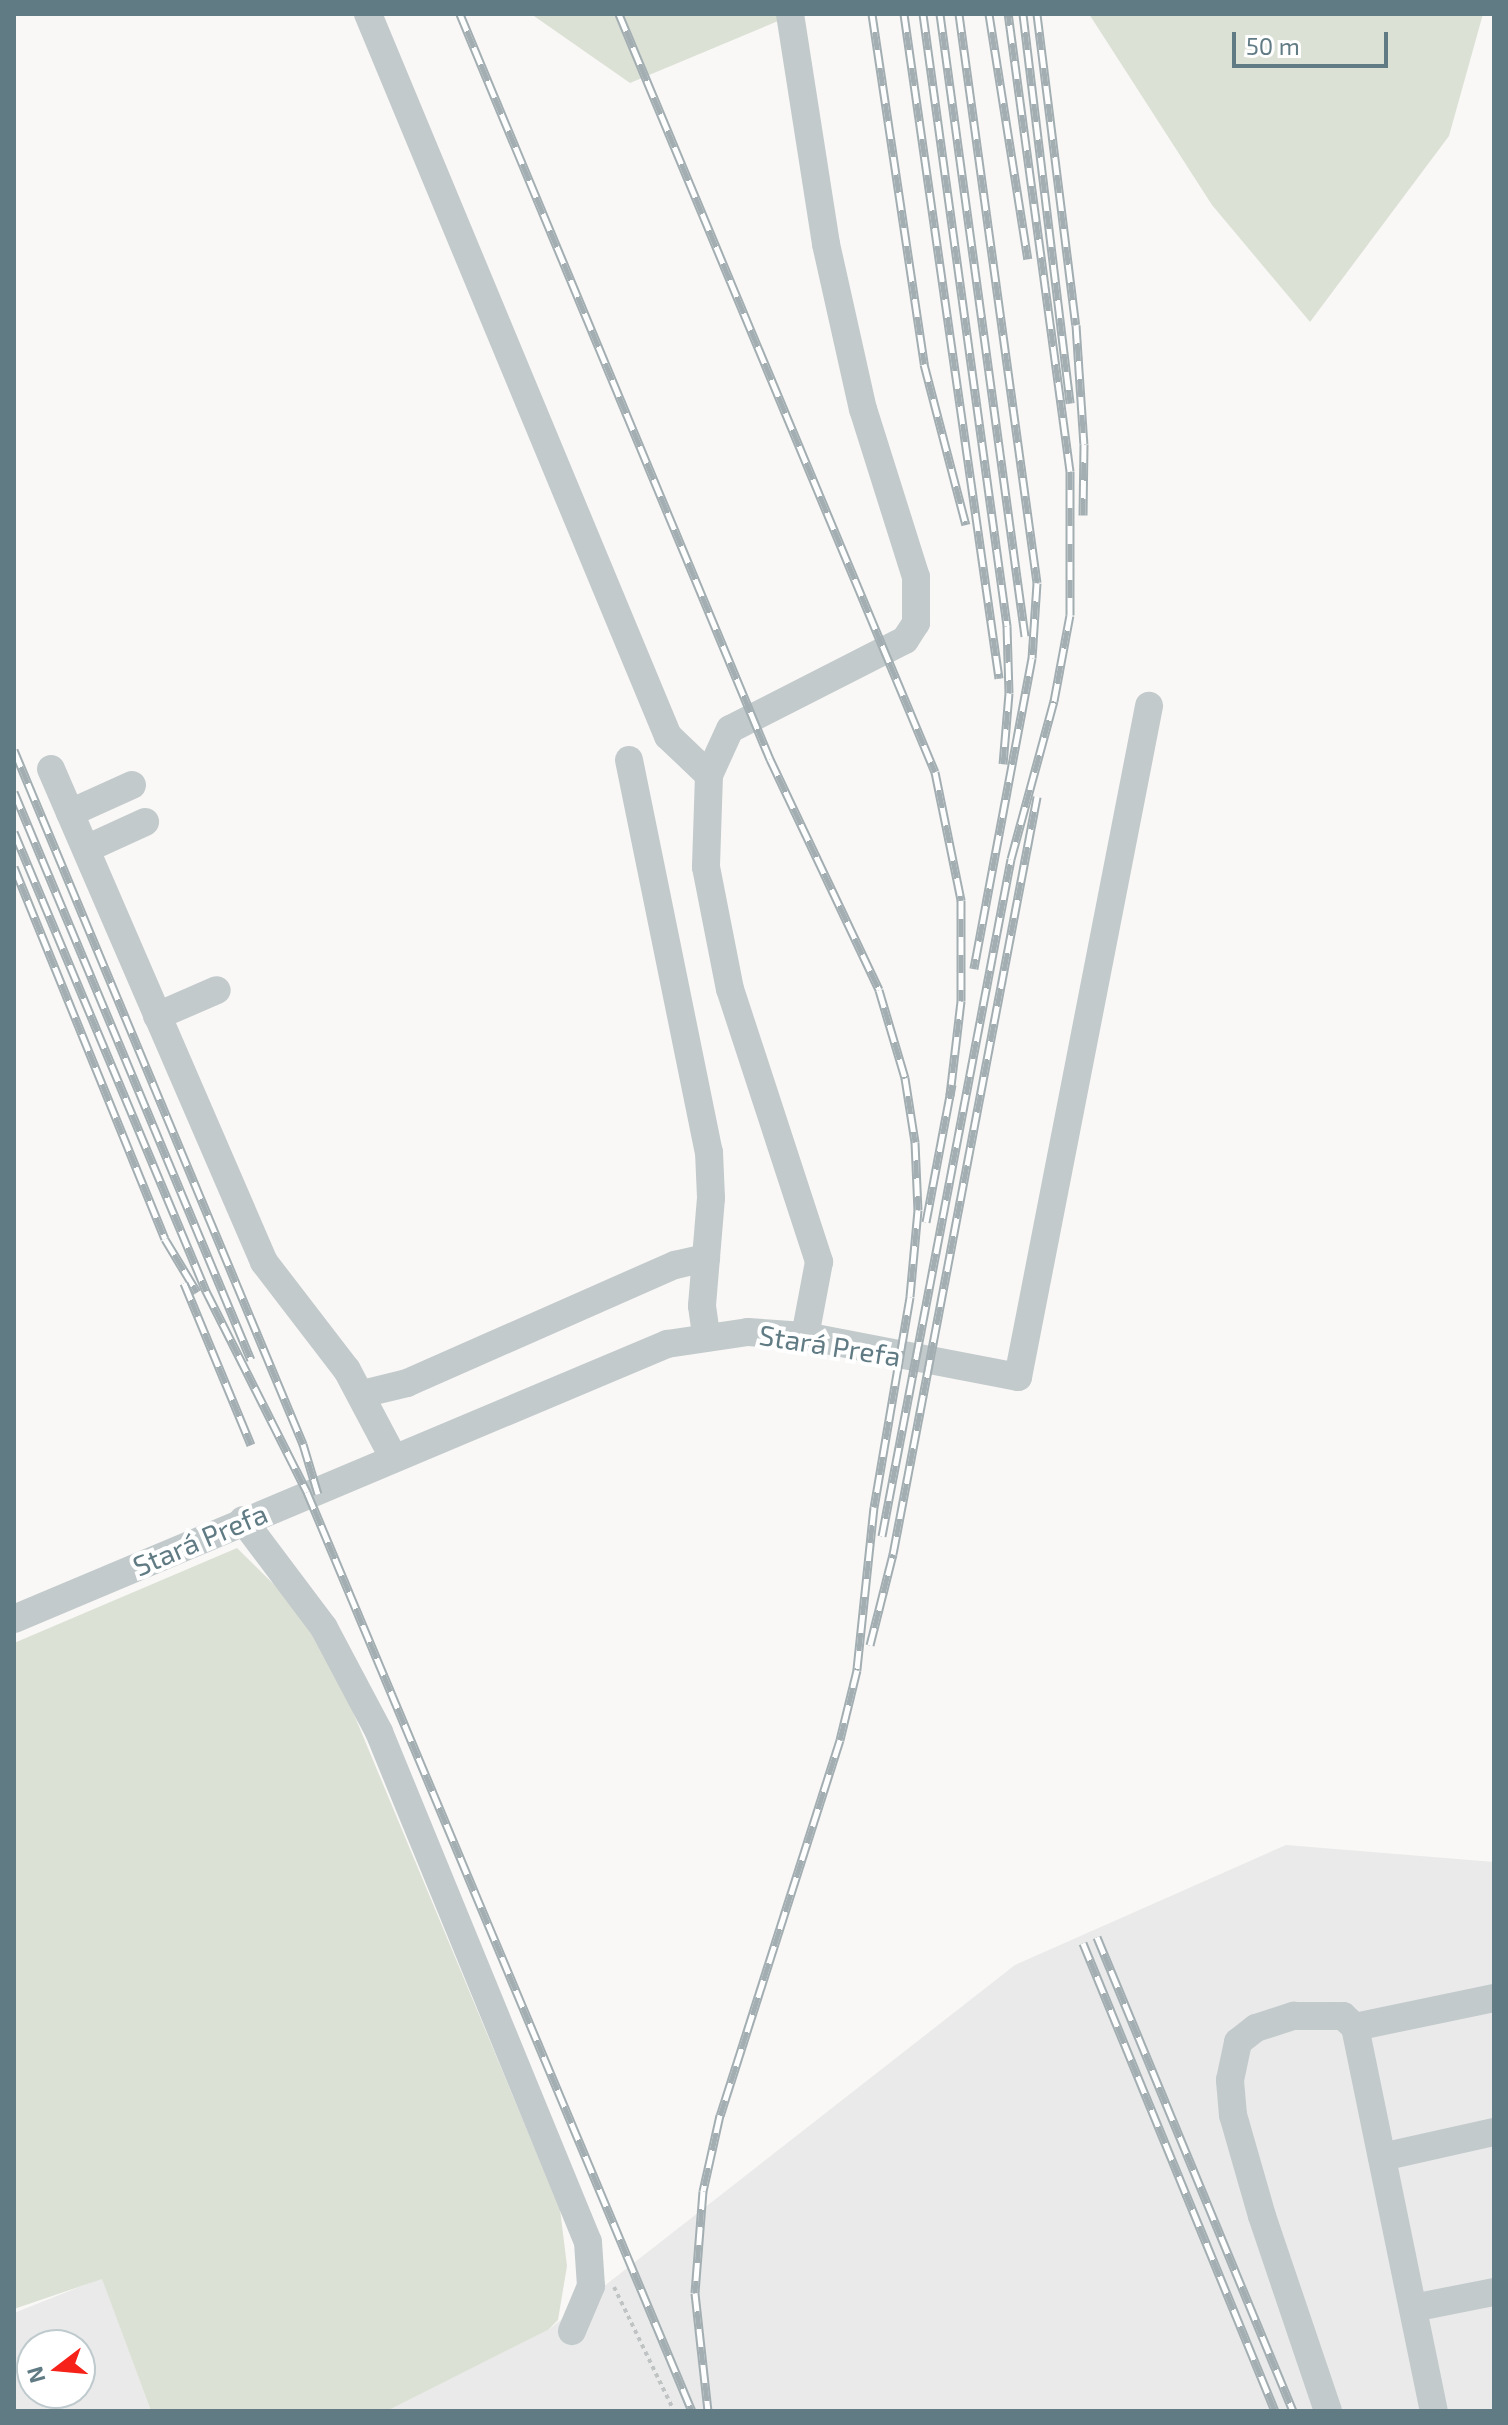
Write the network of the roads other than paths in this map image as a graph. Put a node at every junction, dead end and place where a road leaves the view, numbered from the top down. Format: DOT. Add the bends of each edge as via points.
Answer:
graph roads {
  1 [pos="368,14"];
  2 [pos="790,14"];
  3 [pos="1149,706"];
  4 [pos="629,760"];
  5 [pos="51,769"];
  6 [pos="709,775"];
  7 [pos="132,785"];
  8 [pos="70,813"];
  9 [pos="145,822"];
  10 [pos="86,849"];
  11 [pos="217,990"];
  12 [pos="157,1016"];
  13 [pos="706,1258"];
  14 [pos="706,1335"];
  15 [pos="805,1336"];
  16 [pos="407,1383"];
  17 [pos="362,1394"];
  18 [pos="376,1419"];
  19 [pos="393,1457"];
  20 [pos="243,1520"];
  21 [pos="14,1619"];
  22 [pos="1494,1998"];
  23 [pos="1355,2027"];
  24 [pos="1494,2132"];
  25 [pos="1382,2157"];
  26 [pos="1494,2292"];
  27 [pos="1413,2308"];
  28 [pos="572,2331"];
  29 [pos="1328,2411"];
  30 [pos="1434,2411"];
  1 -- 6 [label="lane" via="668,736"];
  2 -- 6 [label="lane" via="826,244 863,409 916,577 916,623 887,653 730,729"];
  3 -- 15 [label="lane, Stará Prefa" via="1018,1377"];
  4 -- 13 [label="lane" via="709,1152"];
  5 -- 8 [label="lane"];
  6 -- 15 [label="lane" via="706,867 730,989 819,1262"];
  7 -- 8 [label="lane"];
  8 -- 10 [label="lane"];
  9 -- 10 [label="lane"];
  10 -- 12 [label="lane"];
  11 -- 12 [label="lane"];
  12 -- 17 [label="lane" via="264,1262"];
  13 -- 14 [label="lane"];
  13 -- 16 [label="lane" via="675,1265"];
  14 -- 15 [label="lane, Stará Prefa"];
  14 -- 19 [label="lane, Stará Prefa" via="667,1344"];
  16 -- 17 [label="lane"];
  16 -- 18 [label="lane"];
  17 -- 18 [label="lane"];
  18 -- 19 [label="lane"];
  19 -- 20 [label="lane, Stará Prefa"];
  20 -- 21 [label="lane, Stará Prefa"];
  20 -- 28 [label="lane" via="324,1628 379,1732 576,2212 588,2242 591,2286"];
  22 -- 23 [label="lane"];
  23 -- 25 [label="lane"];
  23 -- 29 [label="lane" via="1343,2016 1294,2016 1256,2028 1238,2042 1230,2080 1233,2115 1262,2216"];
  24 -- 25 [label="lane"];
  25 -- 27 [label="lane"];
  26 -- 27 [label="lane"];
  27 -- 30 [label="lane"];
}
